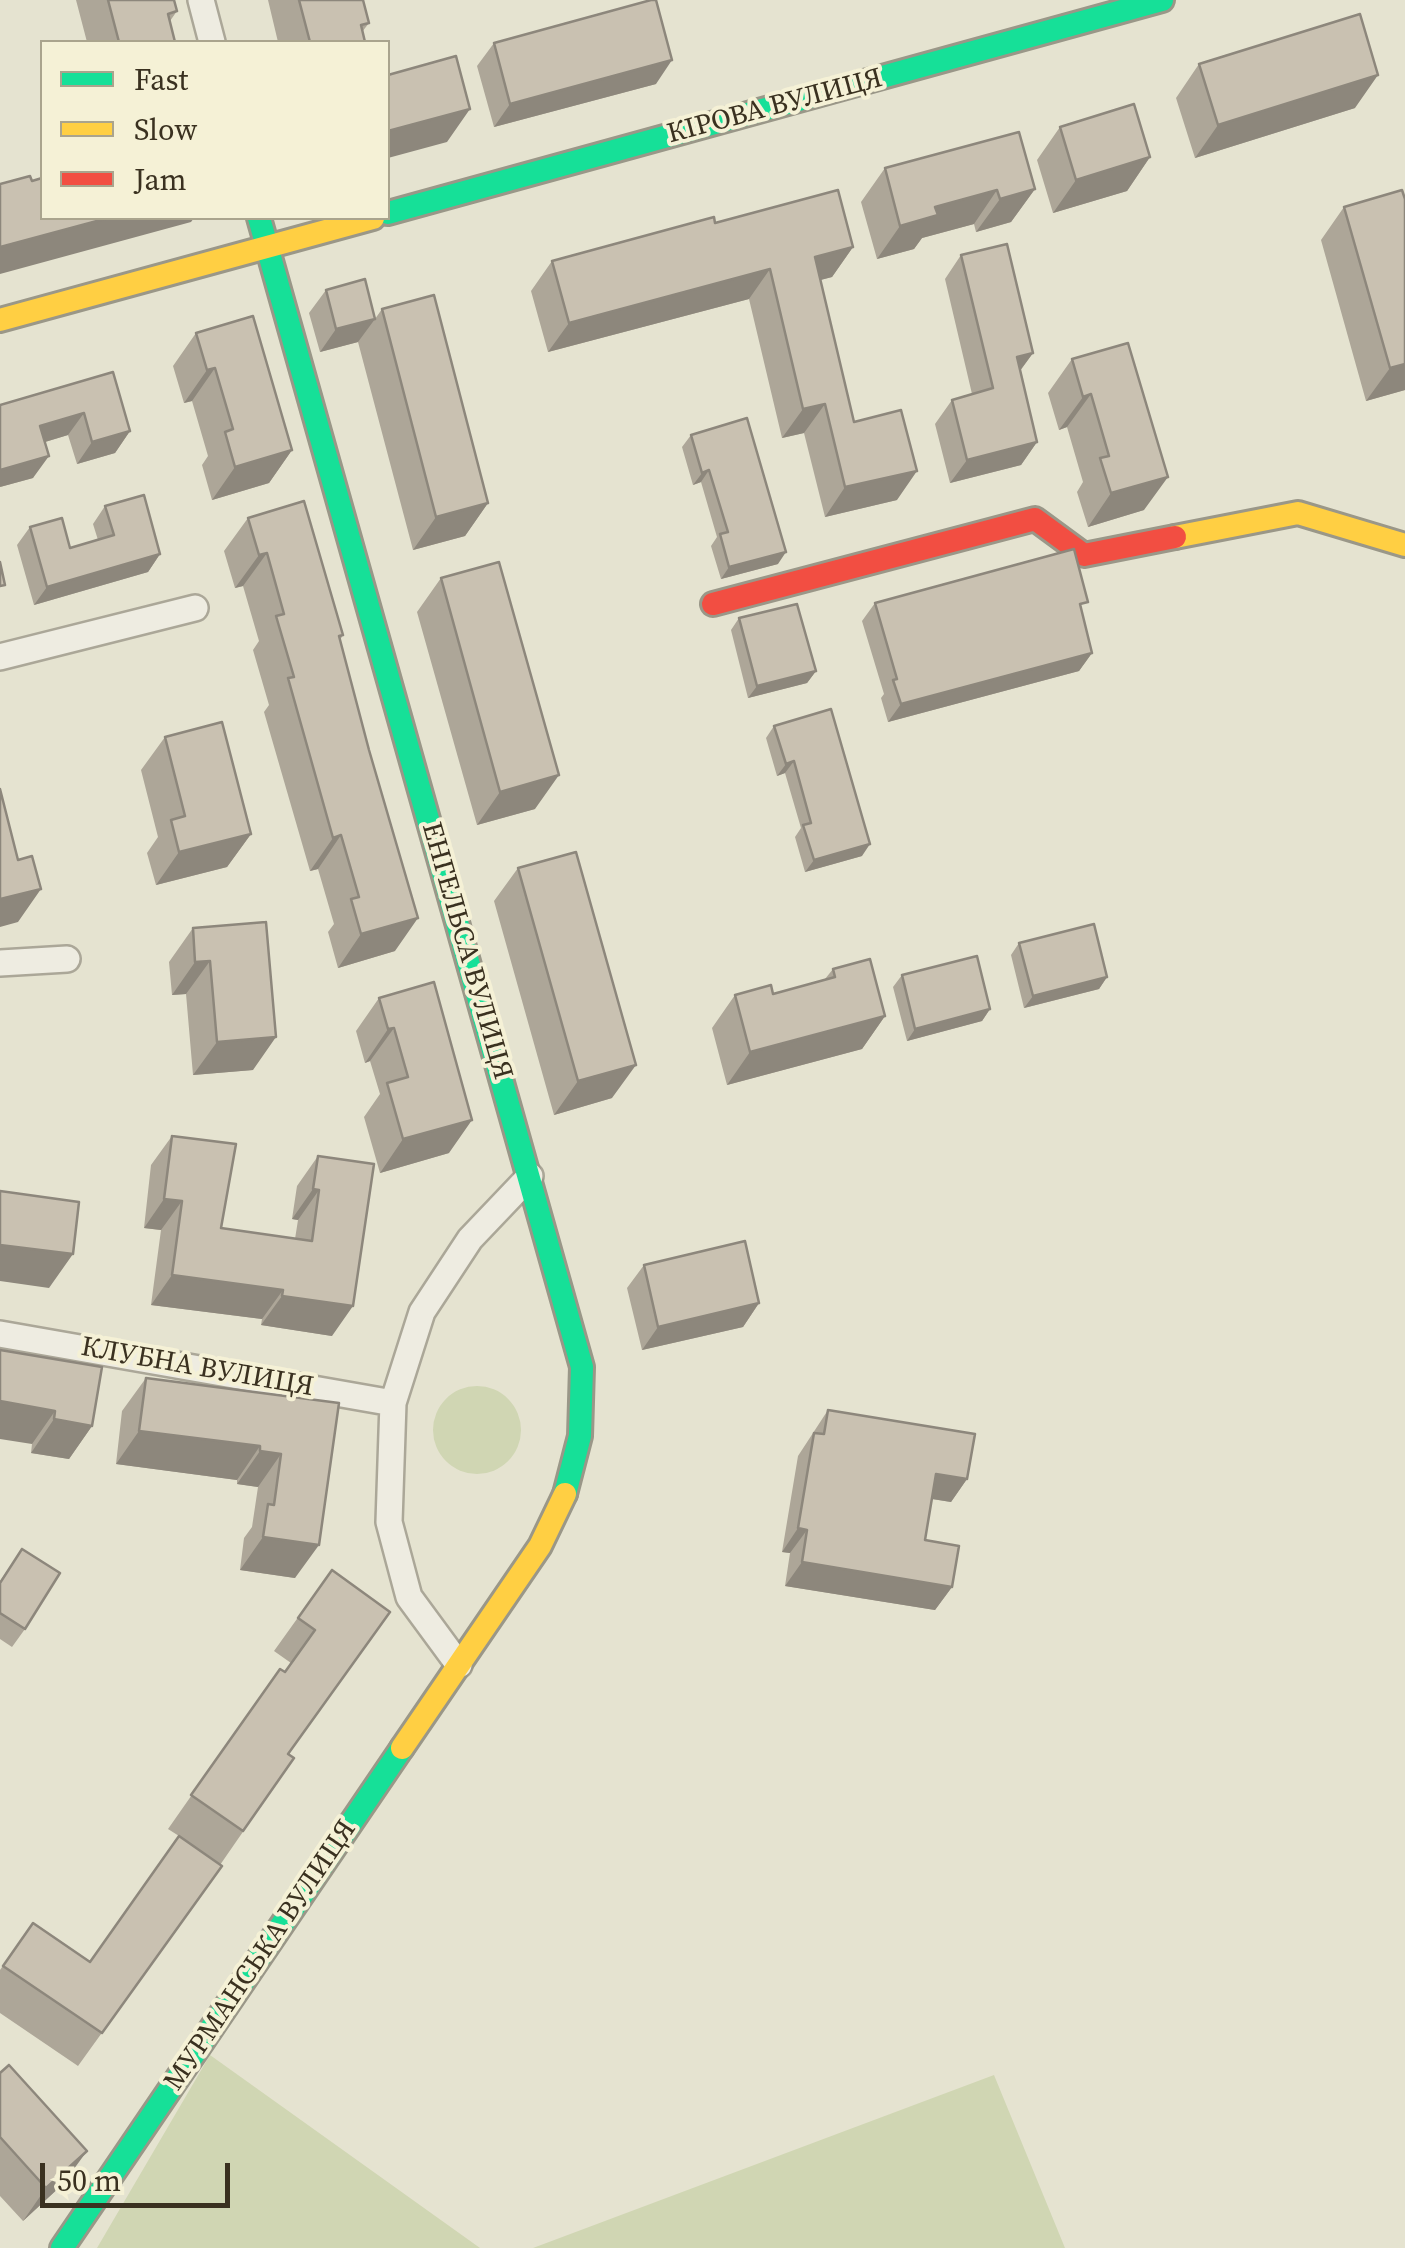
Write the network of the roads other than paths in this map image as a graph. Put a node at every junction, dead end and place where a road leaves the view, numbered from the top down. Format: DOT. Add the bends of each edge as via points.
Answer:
graph roads {
  1 [pos="201,0"];
  2 [pos="1162,0"];
  3 [pos="211,40"];
  4 [pos="390,213"];
  5 [pos="259,220"];
  6 [pos="366,220"];
  7 [pos="266,247"];
  8 [pos="0,320"];
  9 [pos="1405,545"];
  10 [pos="712,604"];
  11 [pos="195,608"];
  12 [pos="0,657"];
  13 [pos="68,959"];
  14 [pos="0,963"];
  15 [pos="530,1176"];
  16 [pos="0,1334"];
  17 [pos="393,1402"];
  18 [pos="460,1665"];
  19 [pos="62,2248"];
  1 -- 3 [label="street"];
  2 -- 4 [label="street, КІРОВА ВУЛИЦЯ"];
  5 -- 7 [label="street, ЕНГЕЛЬСА ВУЛИЦЯ"];
  6 -- 7 [label="street"];
  7 -- 8 [label="street"];
  7 -- 15 [label="street, ЕНГЕЛЬСА ВУЛИЦЯ"];
  9 -- 10 [label="street" via="1298,513 1084,554 1035,519"];
  11 -- 12 [label="street"];
  13 -- 14 [label="street"];
  15 -- 17 [label="street" via="470,1239 422,1312"];
  15 -- 18 [label="street, ЕНГЕЛЬСА ВУЛИЦЯ" via="582,1367 580,1436 563,1500 540,1546"];
  16 -- 17 [label="street, КЛУБНА ВУЛИЦЯ"];
  17 -- 18 [label="street" via="388,1522 409,1597"];
  18 -- 19 [label="street, МУРМАНСЬКА ВУЛИЦЯ"];
}
